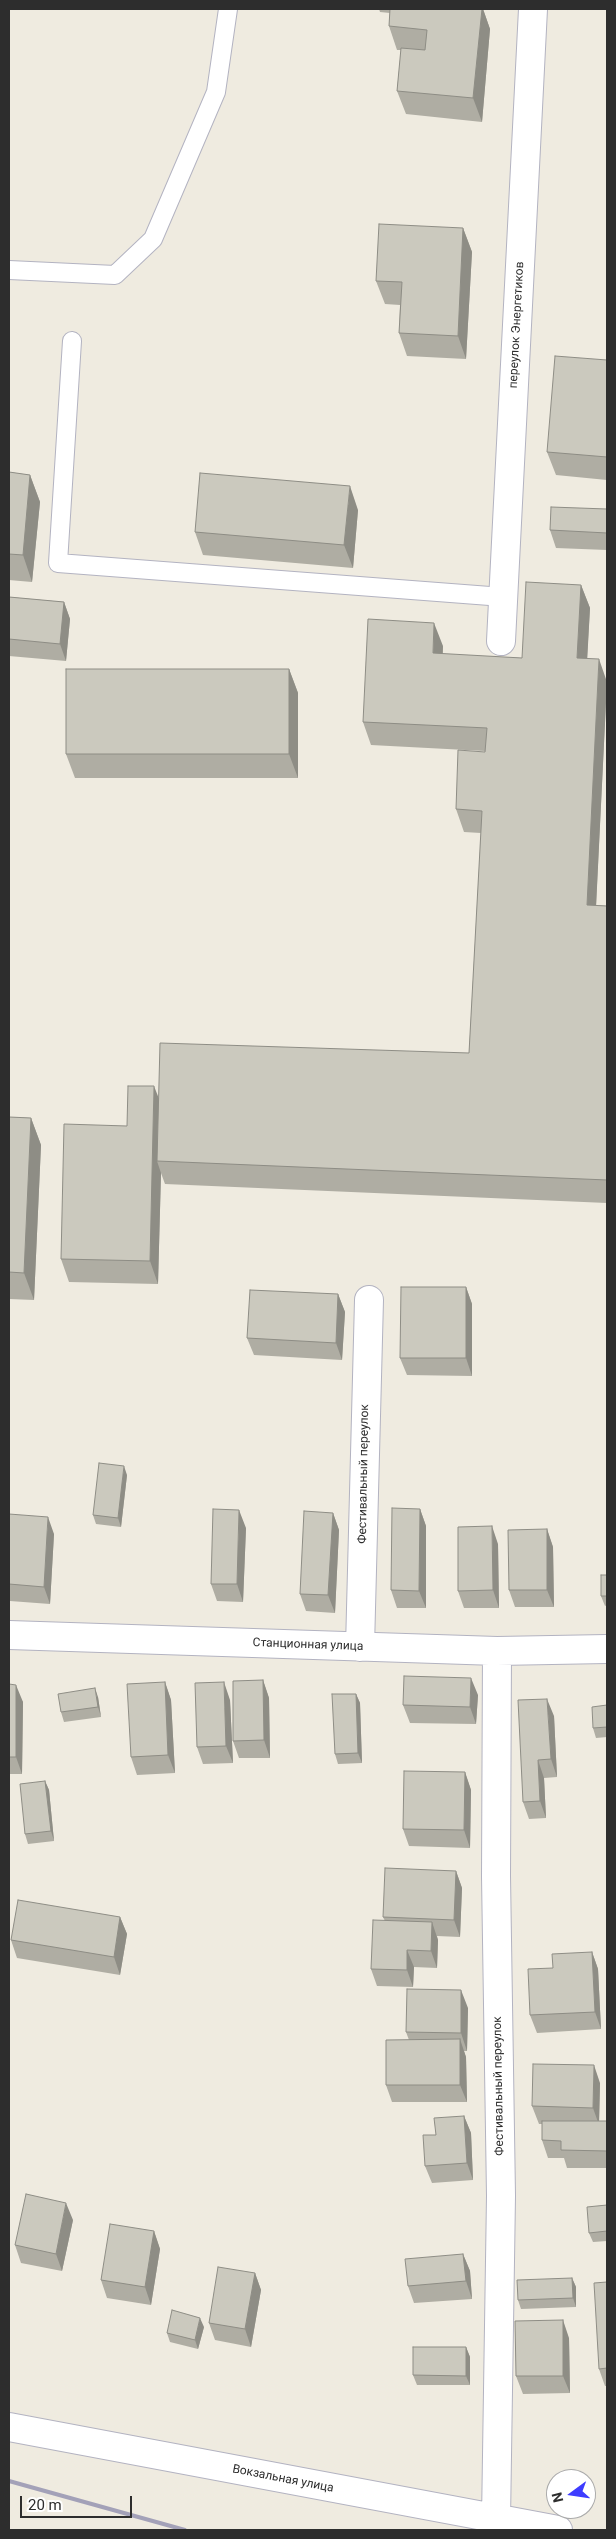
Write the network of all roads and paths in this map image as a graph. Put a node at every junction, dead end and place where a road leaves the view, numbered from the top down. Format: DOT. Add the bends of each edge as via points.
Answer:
graph roads {
  1 [pos="228,9"];
  2 [pos="533,9"];
  3 [pos="9,270"];
  4 [pos="72,341"];
  5 [pos="503,597"];
  6 [pos="501,641"];
  7 [pos="369,1300"];
  8 [pos="9,1635"];
  9 [pos="360,1647"];
  10 [pos="607,1649"];
  11 [pos="497,1651"];
  12 [pos="9,2427"];
  13 [pos="496,2520"];
  14 [pos="558,2530"];
  1 -- 3 [label="lane" via="216,92 153,239 115,276"];
  2 -- 5 [label="street, переулок Энергетиков"];
  4 -- 5 [label="lane" via="58,563"];
  5 -- 6 [label="street, переулок Энергетиков"];
  7 -- 9 [label="street, Фестивальный переулок"];
  8 -- 9 [label="street, Станционная улица"];
  9 -- 11 [label="street, Станционная улица"];
  10 -- 11 [label="street, Станционная улица"];
  11 -- 13 [label="street, Фестивальный переулок" via="496,1876 501,2196"];
  12 -- 13 [label="street, Вокзальная улица"];
  13 -- 14 [label="street, Вокзальная улица"];
}
